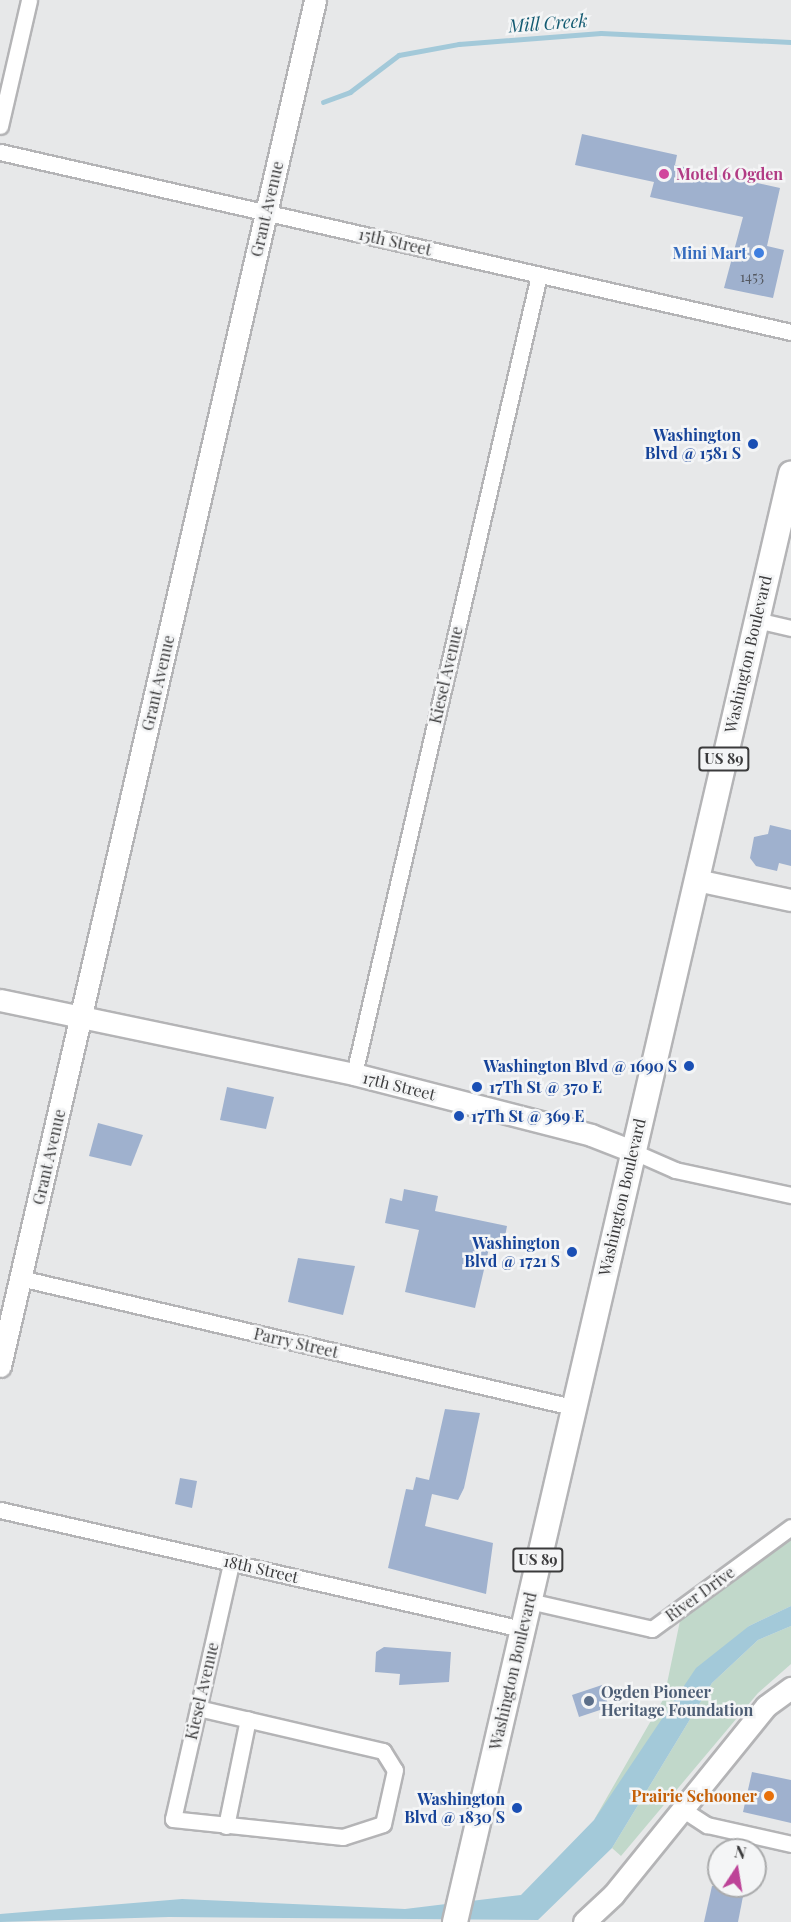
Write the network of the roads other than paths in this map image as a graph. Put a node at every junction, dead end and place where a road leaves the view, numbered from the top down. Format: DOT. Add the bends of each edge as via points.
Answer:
graph roads {
  1 [pos="29,0"];
  2 [pos="315,0"];
  3 [pos="0,126"];
  4 [pos="0,152"];
  5 [pos="266,211"];
  6 [pos="539,275"];
  7 [pos="791,332"];
  8 [pos="791,473"];
  9 [pos="756,620"];
  10 [pos="791,628"];
  11 [pos="696,880"];
  12 [pos="791,900"];
  13 [pos="0,1000"];
  14 [pos="81,1018"];
  15 [pos="354,1074"];
  16 [pos="632,1151"];
  17 [pos="791,1195"];
  18 [pos="20,1278"];
  19 [pos="0,1366"];
  20 [pos="572,1407"];
  21 [pos="0,1510"];
  22 [pos="791,1527"];
  23 [pos="231,1563"];
  24 [pos="529,1601"];
  25 [pos="522,1629"];
  26 [pos="791,1688"];
  27 [pos="198,1708"];
  28 [pos="248,1719"];
  29 [pos="682,1809"];
  30 [pos="226,1826"];
  31 [pos="791,1845"];
  32 [pos="455,1922"];
  33 [pos="584,1922"];
  1 -- 3 [label="street"];
  2 -- 5 [label="street, Grant Avenue"];
  4 -- 5 [label="street, 15th Street"];
  5 -- 6 [label="street, 15th Street"];
  5 -- 14 [label="street, Grant Avenue"];
  6 -- 7 [label="street, 15th Street"];
  6 -- 15 [label="street, Kiesel Avenue"];
  8 -- 9 [label="main road, Washington Boulevard / US 89"];
  9 -- 10 [label="street"];
  9 -- 11 [label="main road, Washington Boulevard / US 89"];
  11 -- 12 [label="street"];
  11 -- 16 [label="main road, Washington Boulevard / US 89"];
  13 -- 14 [label="street, 17th Street"];
  14 -- 15 [label="street, 17th Street"];
  14 -- 18 [label="street, Grant Avenue"];
  15 -- 16 [label="street, 17th Street" via="591,1135"];
  16 -- 17 [label="street, 17th Street" via="675,1170"];
  16 -- 20 [label="main road, Washington Boulevard / US 89"];
  18 -- 19 [label="street, Grant Avenue"];
  18 -- 20 [label="street, Parry Street"];
  20 -- 24 [label="main road, Washington Boulevard / US 89"];
  21 -- 23 [label="street, 18th Street"];
  22 -- 24 [label="street, River Drive" via="652,1629"];
  23 -- 25 [label="street, 18th Street"];
  23 -- 27 [label="street, Kiesel Avenue"];
  24 -- 25 [label="main road, Washington Boulevard / US 89"];
  25 -- 32 [label="main road, Washington Boulevard / US 89"];
  26 -- 29 [label="street" via="766,1706"];
  27 -- 28 [label="street"];
  27 -- 30 [label="street, Kiesel Avenue" via="173,1819"];
  28 -- 30 [label="street"];
  28 -- 30 [label="street" via="383,1751 392,1760 392,1786 383,1824 356,1836"];
  29 -- 31 [label="street" via="707,1825"];
  29 -- 33 [label="street" via="613,1895"];
}
